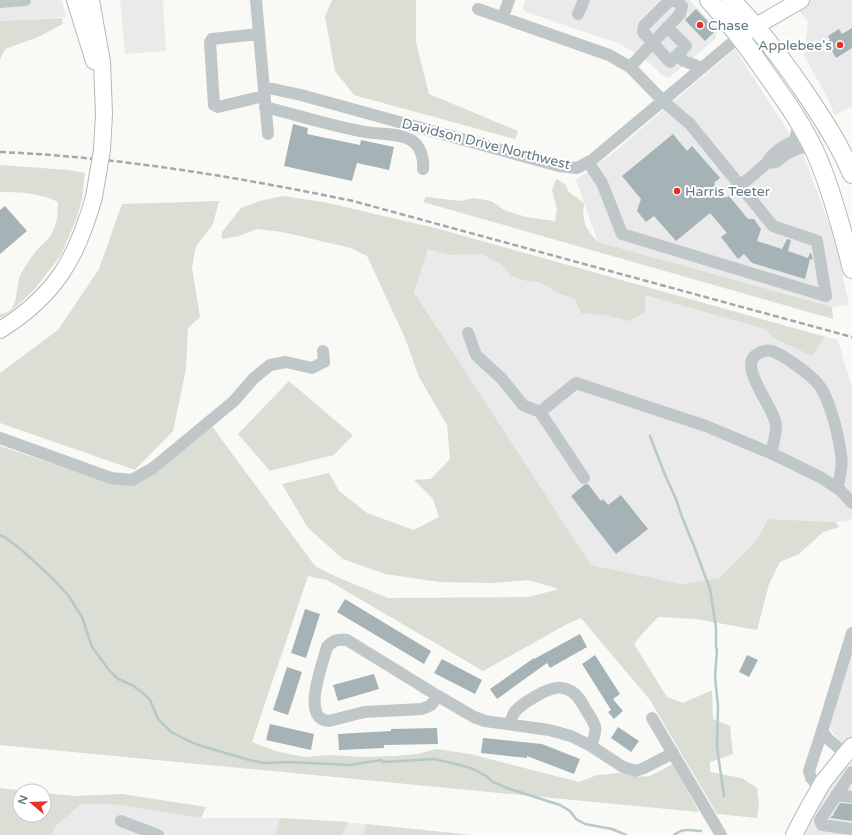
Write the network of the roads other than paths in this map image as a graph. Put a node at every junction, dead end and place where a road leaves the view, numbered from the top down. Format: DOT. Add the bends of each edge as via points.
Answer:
graph roads {
  1 [pos="21,0"];
  2 [pos="75,0"];
  3 [pos="91,0"];
  4 [pos="256,0"];
  5 [pos="509,0"];
  6 [pos="579,0"];
  7 [pos="584,0"];
  8 [pos="710,0"];
  9 [pos="731,0"];
  10 [pos="800,0"];
  11 [pos="3,1"];
  12 [pos="676,1"];
  13 [pos="478,9"];
  14 [pos="503,17"];
  15 [pos="756,26"];
  16 [pos="667,27"];
  17 [pos="259,34"];
  18 [pos="740,36"];
  19 [pos="648,39"];
  20 [pos="681,58"];
  21 [pos="630,67"];
  22 [pos="702,68"];
  23 [pos="688,80"];
  24 [pos="103,91"];
  25 [pos="265,96"];
  26 [pos="663,101"];
  27 [pos="799,123"];
  28 [pos="420,128"];
  29 [pos="268,134"];
  30 [pos="415,143"];
  31 [pos="814,150"];
  32 [pos="588,162"];
  33 [pos="767,163"];
  34 [pos="424,169"];
  35 [pos="852,174"];
  36 [pos="740,186"];
  37 [pos="852,269"];
  38 [pos="0,330"];
  39 [pos="468,333"];
  40 [pos="323,351"];
  41 [pos="540,412"];
  42 [pos="0,438"];
  43 [pos="771,453"];
  44 [pos="584,478"];
  45 [pos="836,488"];
  46 [pos="852,503"];
  47 [pos="852,633"];
  48 [pos="438,696"];
  49 [pos="652,718"];
  50 [pos="510,724"];
  51 [pos="822,731"];
  52 [pos="591,746"];
  53 [pos="849,750"];
  54 [pos="673,753"];
  55 [pos="851,776"];
  56 [pos="820,788"];
  57 [pos="836,795"];
  58 [pos="852,796"];
  59 [pos="121,821"];
  60 [pos="852,828"];
  61 [pos="158,835"];
  62 [pos="721,835"];
  63 [pos="794,835"];
  1 -- 11 [label="street"];
  2 -- 24 [label="main road"];
  3 -- 24 [label="main road" via="102,62"];
  4 -- 17 [label="street"];
  5 -- 14 [label="street"];
  6 -- 7 [label="street" via="576,14"];
  8 -- 18 [label="highway"];
  9 -- 15 [label="highway"];
  10 -- 15 [label="main road, Davidson Drive Northwest"];
  12 -- 16 [label="street" via="682,6 680,14"];
  12 -- 19 [label="street" via="669,1 644,26 642,32"];
  13 -- 14 [label="street"];
  14 -- 21 [label="street" via="609,54"];
  15 -- 18 [label="main road, Davidson Drive Northwest"];
  15 -- 35 [label="highway" via="816,109 839,146"];
  16 -- 19 [label="street"];
  16 -- 20 [label="street" via="686,46"];
  17 -- 25 [label="street"];
  17 -- 25 [label="street, Davidson Drive Northwest" via="212,39 210,42 214,105 218,107"];
  18 -- 22 [label="street, Davidson Drive Northwest"];
  18 -- 27 [label="highway"];
  19 -- 20 [label="street" via="670,62"];
  19 -- 21 [label="street"];
  20 -- 22 [label="street"];
  20 -- 23 [label="street"];
  21 -- 26 [label="street"];
  22 -- 23 [label="street, Davidson Drive Northwest"];
  23 -- 26 [label="street, Davidson Drive Northwest"];
  24 -- 38 [label="main road, bridge" via="102,150 94,197 78,245 68,265 44,295"];
  25 -- 28 [label="street, Davidson Drive Northwest" via="301,95"];
  25 -- 29 [label="street"];
  25 -- 30 [label="street" via="360,132 397,135"];
  26 -- 32 [label="street, Davidson Drive Northwest"];
  26 -- 36 [label="street" via="690,124"];
  27 -- 31 [label="highway"];
  27 -- 33 [label="street" via="795,140 777,150"];
  28 -- 30 [label="street"];
  28 -- 32 [label="street, Davidson Drive Northwest" via="558,166 577,168"];
  30 -- 34 [label="street" via="424,160"];
  31 -- 33 [label="street" via="801,147 776,162"];
  31 -- 37 [label="highway" via="829,187"];
  32 -- 36 [label="street" via="602,183 622,234 826,296 817,241 773,226"];
  33 -- 36 [label="street"];
  39 -- 41 [label="street" via="476,355 501,378 523,405"];
  40 -- 42 [label="street" via="324,362 312,368 286,362 270,365 228,406 153,468 132,480 110,478"];
  41 -- 43 [label="street" via="576,384 706,426"];
  41 -- 44 [label="street"];
  43 -- 45 [label="street" via="820,477"];
  43 -- 45 [label="street" via="776,426 772,412 753,377 750,363 754,356 771,350 808,374 821,388 829,406 842,456 840,480"];
  45 -- 46 [label="street"];
  47 -- 51 [label="street"];
  48 -- 48 [label="street" via="347,640 338,640 331,642 327,647 314,698 314,709 324,721 329,721 364,712 422,709 431,705"];
  48 -- 50 [label="street" via="474,717"];
  49 -- 54 [label="street"];
  50 -- 52 [label="street" via="549,730 571,736"];
  50 -- 52 [label="street" via="514,713 524,704 547,691 564,688 577,696 594,722 597,730"];
  51 -- 53 [label="street" via="828,739"];
  51 -- 56 [label="street" via="810,771 811,778"];
  52 -- 54 [label="street" via="623,767 636,771"];
  53 -- 56 [label="main road"];
  54 -- 62 [label="street"];
  55 -- 57 [label="street"];
  56 -- 63 [label="main road"];
  57 -- 58 [label="street"];
  57 -- 60 [label="street" via="820,820 822,825"];
  59 -- 61 [label="street"];
}
